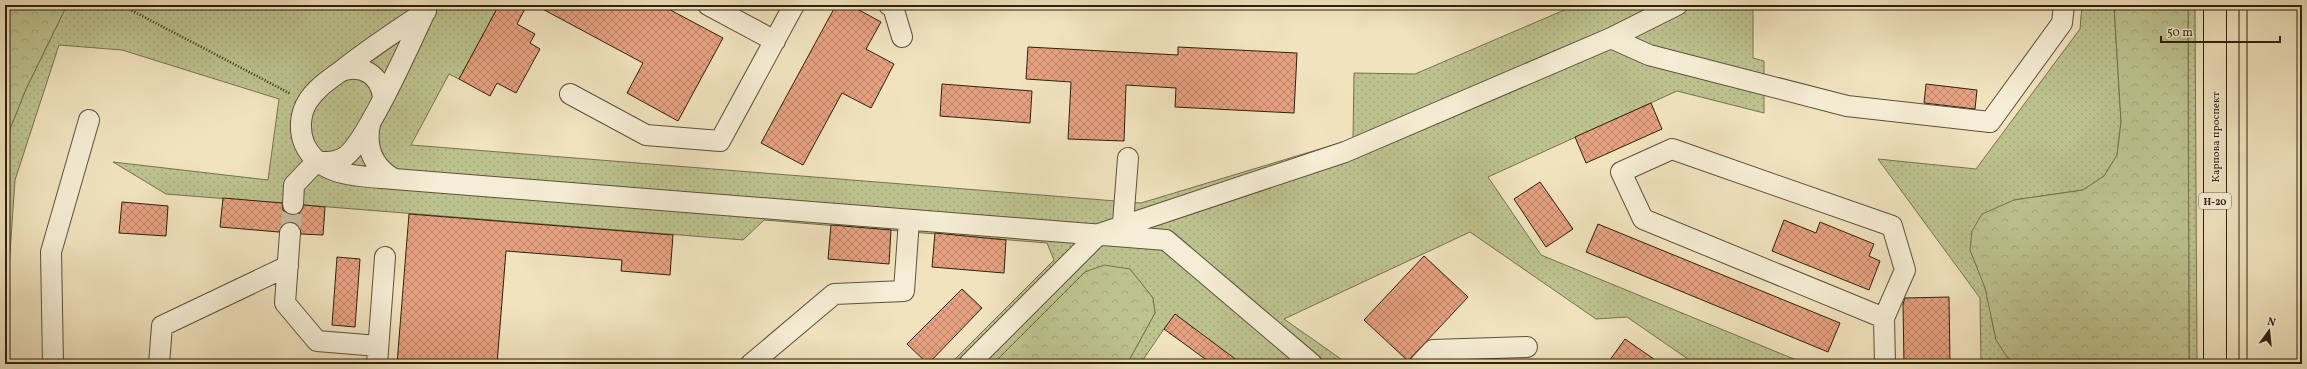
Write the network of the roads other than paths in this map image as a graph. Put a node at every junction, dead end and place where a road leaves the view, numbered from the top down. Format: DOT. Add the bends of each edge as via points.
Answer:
graph roads {
  1 [pos="708,5"];
  2 [pos="794,5"];
  3 [pos="889,5"];
  4 [pos="1677,5"];
  5 [pos="2064,5"];
  6 [pos="2215,5"];
  7 [pos="428,8"];
  8 [pos="902,37"];
  9 [pos="1611,38"];
  10 [pos="775,41"];
  11 [pos="341,71"];
  12 [pos="570,94"];
  13 [pos="383,97"];
  14 [pos="89,120"];
  15 [pos="370,123"];
  16 [pos="1128,158"];
  17 [pos="316,162"];
  18 [pos="394,179"];
  19 [pos="293,204"];
  20 [pos="1168,211"];
  21 [pos="909,220"];
  22 [pos="1122,231"];
  23 [pos="290,233"];
  24 [pos="1099,234"];
  25 [pos="1166,240"];
  26 [pos="385,257"];
  27 [pos="288,266"];
  28 [pos="1884,318"];
  29 [pos="1527,347"];
  30 [pos="377,355"];
  31 [pos="53,364"];
  32 [pos="159,364"];
  33 [pos="751,364"];
  34 [pos="969,364"];
  35 [pos="1312,364"];
  36 [pos="1420,364"];
  37 [pos="1885,364"];
  38 [pos="2216,364"];
  1 -- 10 [label="street"];
  2 -- 10 [label="street"];
  3 -- 8 [label="street" via="893,7"];
  4 -- 9 [label="street"];
  5 -- 9 [label="street" via="2062,23 1990,122 1847,106 1662,59"];
  6 -- 38 [label="main road, Карпова проспект / Н-20"];
  7 -- 11 [label="street"];
  7 -- 13 [label="street"];
  9 -- 20 [label="street" via="1345,152"];
  10 -- 12 [label="street" via="720,141 646,135"];
  11 -- 13 [label="street" via="358,68 370,72 378,81"];
  11 -- 17 [label="street" via="319,88 307,102 301,129 308,151"];
  13 -- 15 [label="street"];
  14 -- 31 [label="street" via="51,252"];
  15 -- 17 [label="street" via="354,149 344,158"];
  15 -- 18 [label="street" via="368,145 371,156 385,173"];
  16 -- 22 [label="street"];
  17 -- 18 [label="street" via="325,168 348,174"];
  17 -- 19 [label="street" via="294,185"];
  18 -- 21 [label="street"];
  20 -- 22 [label="street"];
  20 -- 25 [label="street"];
  21 -- 24 [label="street"];
  21 -- 33 [label="street" via="904,291 834,294"];
  22 -- 24 [label="street"];
  22 -- 25 [label="street"];
  23 -- 27 [label="street"];
  24 -- 34 [label="street"];
  25 -- 35 [label="street"];
  26 -- 30 [label="street"];
  27 -- 30 [label="street" via="285,303 317,341"];
  27 -- 32 [label="street" via="162,326"];
  28 -- 28 [label="street" via="1905,270 1892,226 1672,149 1622,172 1643,219"];
  28 -- 37 [label="street"];
  29 -- 36 [label="street" via="1433,350"];
}
